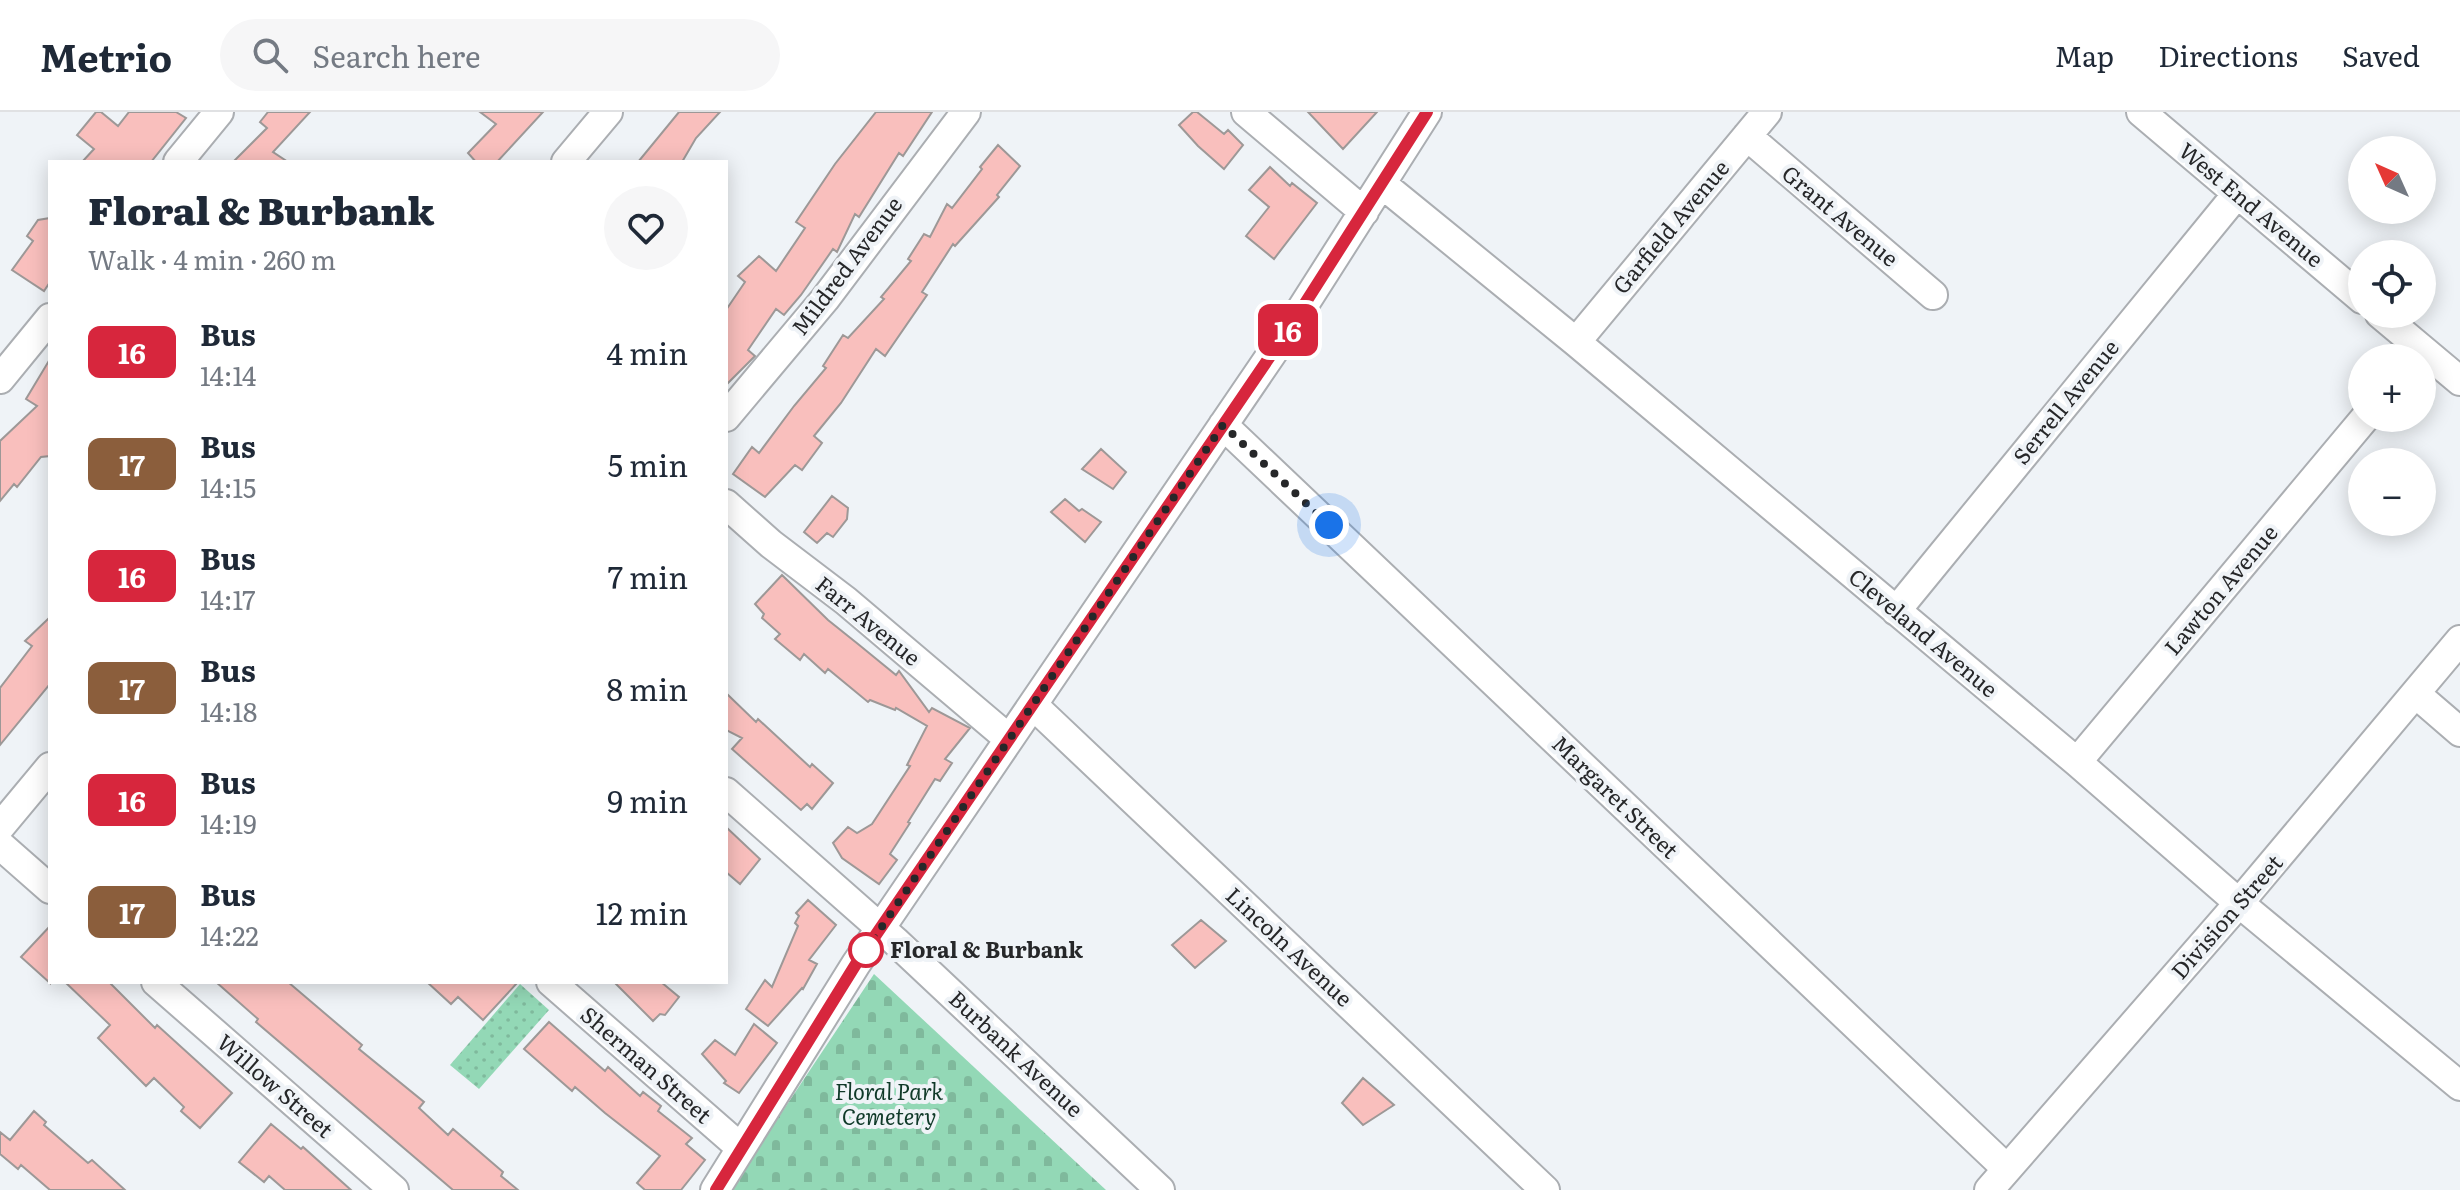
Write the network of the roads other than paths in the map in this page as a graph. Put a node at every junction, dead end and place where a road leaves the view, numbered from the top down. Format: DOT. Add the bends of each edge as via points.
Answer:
graph roads {
  1 [pos="219,112"];
  2 [pos="608,112"];
  3 [pos="966,112"];
  4 [pos="1246,112"];
  5 [pos="1427,112"];
  6 [pos="1767,112"];
  7 [pos="2141,112"];
  8 [pos="1747,136"];
  9 [pos="180,160"];
  10 [pos="568,160"];
  11 [pos="1382,184"];
  12 [pos="2237,194"];
  13 [pos="1364,212"];
  14 [pos="2348,287"];
  15 [pos="1933,295"];
  16 [pos="48,320"];
  17 [pos="2394,328"];
  18 [pos="1576,342"];
  19 [pos="2409,344"];
  20 [pos="2436,365"];
  21 [pos="0,379"];
  22 [pos="2460,381"];
  23 [pos="728,415"];
  24 [pos="1223,425"];
  25 [pos="2353,432"];
  26 [pos="728,506"];
  27 [pos="1896,611"];
  28 [pos="2460,640"];
  29 [pos="2416,694"];
  30 [pos="1033,705"];
  31 [pos="2460,732"];
  32 [pos="1009,739"];
  33 [pos="2077,762"];
  34 [pos="48,769"];
  35 [pos="728,794"];
  36 [pos="0,827"];
  37 [pos="0,845"];
  38 [pos="48,887"];
  39 [pos="2239,903"];
  40 [pos="881,928"];
  41 [pos="158,984"];
  42 [pos="553,984"];
  43 [pos="2460,1086"];
  44 [pos="741,1148"];
  45 [pos="1998,1179"];
  46 [pos="394,1190"];
  47 [pos="715,1190"];
  48 [pos="1160,1190"];
  49 [pos="1545,1190"];
  1 -- 9 [label="street"];
  2 -- 10 [label="street"];
  3 -- 23 [label="street, Mildred Avenue" via="825,299"];
  4 -- 13 [label="street"];
  5 -- 11 [label="street"];
  6 -- 8 [label="street, Garfield Avenue"];
  7 -- 12 [label="street, West End Avenue"];
  8 -- 15 [label="street, Grant Avenue"];
  8 -- 18 [label="street, Garfield Avenue"];
  11 -- 13 [label="street"];
  11 -- 18 [label="street, Cleveland Avenue"];
  12 -- 14 [label="street, West End Avenue"];
  12 -- 27 [label="street, Serrell Avenue"];
  13 -- 24 [label="street"];
  16 -- 21 [label="street"];
  17 -- 19 [label="street"];
  18 -- 27 [label="street, Cleveland Avenue"];
  20 -- 22 [label="street"];
  24 -- 30 [label="street"];
  24 -- 45 [label="street, Margaret Street"];
  25 -- 33 [label="street, Lawton Avenue"];
  26 -- 32 [label="street, Farr Avenue"];
  27 -- 33 [label="street, Cleveland Avenue"];
  28 -- 29 [label="street, Division Street"];
  29 -- 31 [label="street"];
  29 -- 39 [label="street, Division Street"];
  30 -- 32 [label="street"];
  30 -- 49 [label="street, Lincoln Avenue"];
  32 -- 40 [label="street"];
  33 -- 39 [label="street, Cleveland Avenue"];
  34 -- 36 [label="street"];
  35 -- 40 [label="street, Burbank Avenue"];
  37 -- 38 [label="street"];
  39 -- 43 [label="street, Cleveland Avenue"];
  39 -- 45 [label="street, Division Street"];
  40 -- 44 [label="street"];
  40 -- 48 [label="street, Burbank Avenue"];
  41 -- 46 [label="street, Willow Street"];
  42 -- 44 [label="street, Sherman Street"];
  44 -- 47 [label="street"];
}
